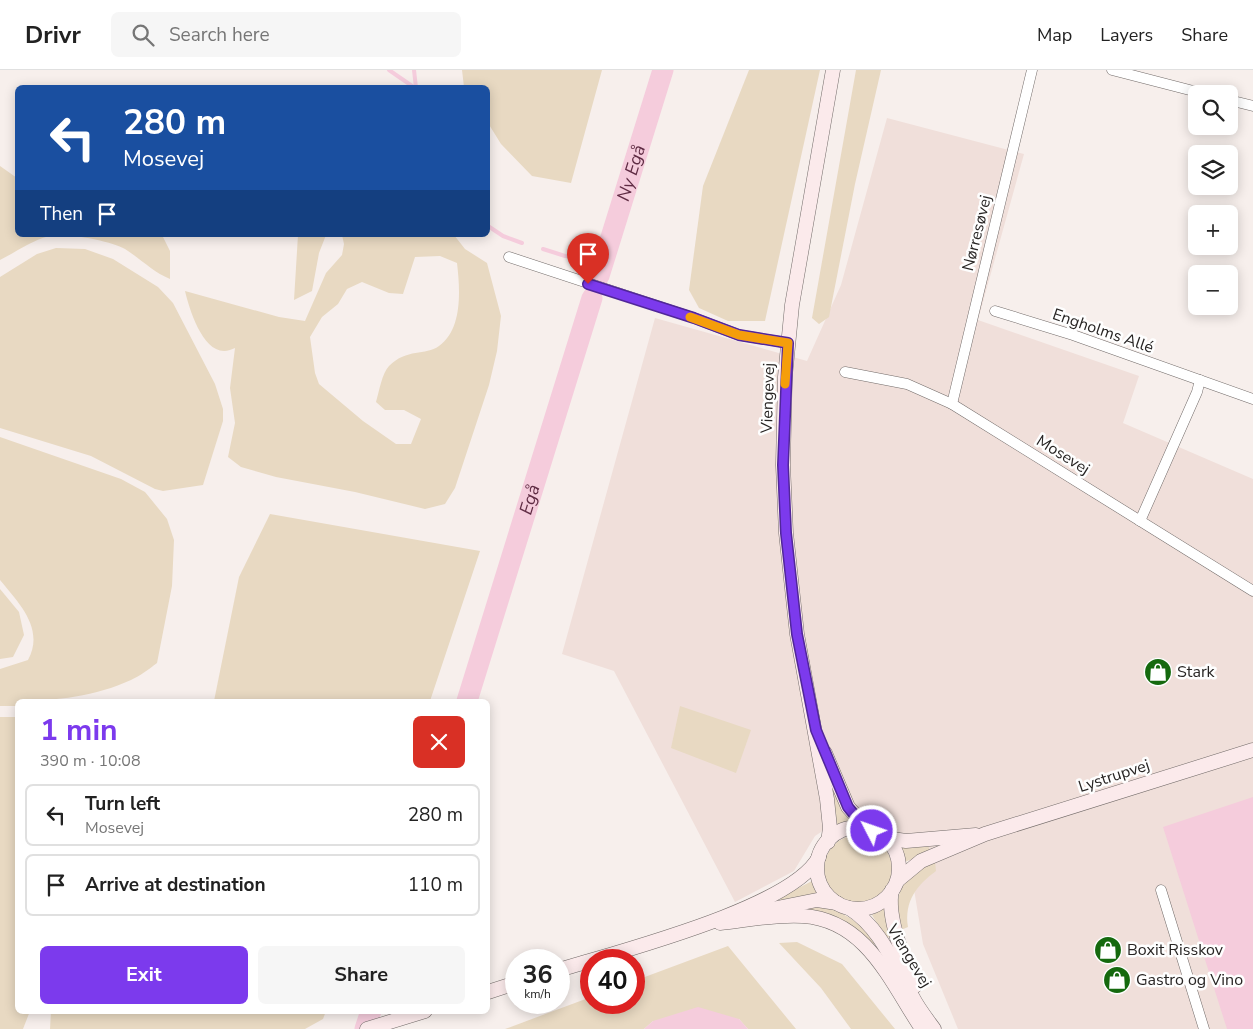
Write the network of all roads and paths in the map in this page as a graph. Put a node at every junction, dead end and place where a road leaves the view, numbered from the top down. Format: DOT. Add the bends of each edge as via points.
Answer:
graph roads {
  1 [pos="834,70"];
  2 [pos="1032,70"];
  3 [pos="1112,70"];
  4 [pos="1188,90"];
  5 [pos="1238,102"];
  6 [pos="1253,106"];
  7 [pos="509,258"];
  8 [pos="995,312"];
  9 [pos="788,343"];
  10 [pos="846,372"];
  11 [pos="1200,380"];
  12 [pos="1253,399"];
  13 [pos="952,404"];
  14 [pos="1140,521"];
  15 [pos="1253,591"];
  16 [pos="816,730"];
  17 [pos="1253,750"];
  18 [pos="869,830"];
  19 [pos="984,834"];
  20 [pos="885,838"];
  21 [pos="828,842"];
  22 [pos="819,857"];
  23 [pos="895,885"];
  24 [pos="1161,890"];
  25 [pos="842,905"];
  26 [pos="720,923"];
  27 [pos="701,925"];
  28 [pos="570,967"];
  29 [pos="505,987"];
  30 [pos="490,991"];
  31 [pos="415,1014"];
  32 [pos="374,1027"];
  33 [pos="922,1029"];
  34 [pos="933,1029"];
  35 [pos="1204,1029"];
  1 -- 9 [label="street, Viengevej" via="800,251"];
  2 -- 13 [label="street, Nørresøvej"];
  3 -- 4 [label="street"];
  5 -- 6 [label="street"];
  7 -- 9 [label="street" via="739,335"];
  8 -- 11 [label="street, Engholms Allé" via="1073,335"];
  9 -- 16 [label="street, Viengevej" via="783,465 786,533 797,634"];
  10 -- 13 [label="street, Mosevej" via="906,384"];
  11 -- 12 [label="street, Engholms Allé"];
  11 -- 14 [label="street"];
  13 -- 14 [label="street, Mosevej"];
  14 -- 15 [label="street, Mosevej"];
  16 -- 18 [label="street, Viengevej" via="848,807"];
  16 -- 21 [label="street, Viengevej" via="830,822"];
  17 -- 19 [label="street, Lystrupvej"];
  18 -- 20 [label="street"];
  18 -- 21 [label="street" via="846,830"];
  19 -- 20 [label="street, Lystrupvej" via="906,841"];
  19 -- 23 [label="street, Lystrupvej" via="921,862"];
  20 -- 23 [label="street" via="897,857 900,870"];
  21 -- 22 [label="street"];
  22 -- 25 [label="street" via="821,884 828,895"];
  22 -- 27 [label="street" via="806,874 789,887"];
  23 -- 25 [label="street" via="882,901 872,906"];
  23 -- 34 [label="street, Viengevej" via="891,905 901,947"];
  24 -- 35 [label="street"];
  25 -- 26 [label="street" via="825,900 794,904"];
  25 -- 34 [label="street, Viengevej" via="863,919 878,937"];
  26 -- 27 [label="street"];
  26 -- 33 [label="street" via="804,916 840,926 856,935 871,951"];
  27 -- 28 [label="street"];
  29 -- 30 [label="street"];
  31 -- 32 [label="street"];
}
